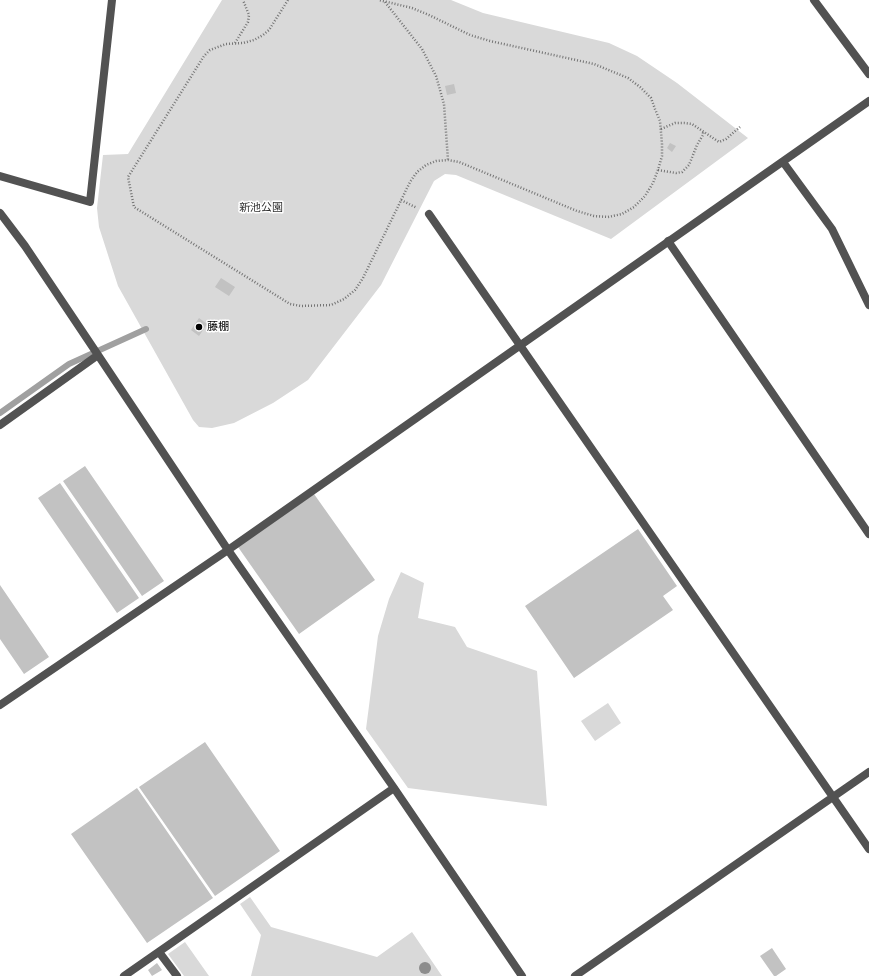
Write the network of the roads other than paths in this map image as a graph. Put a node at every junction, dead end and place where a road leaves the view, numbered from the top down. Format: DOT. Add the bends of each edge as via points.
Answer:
graph roads {
  1 [pos="112,0"];
  2 [pos="814,0"];
  3 [pos="869,74"];
  4 [pos="869,101"];
  5 [pos="783,162"];
  6 [pos="0,176"];
  7 [pos="0,213"];
  8 [pos="429,214"];
  9 [pos="668,242"];
  10 [pos="869,305"];
  11 [pos="520,345"];
  12 [pos="98,356"];
  13 [pos="0,425"];
  14 [pos="869,534"];
  15 [pos="228,550"];
  16 [pos="0,705"];
  17 [pos="869,772"];
  18 [pos="394,788"];
  19 [pos="833,797"];
  20 [pos="869,849"];
  21 [pos="159,952"];
  22 [pos="124,976"];
  23 [pos="177,976"];
  24 [pos="522,976"];
  25 [pos="575,976"];
  1 -- 6 [label="street" via="90,202"];
  2 -- 3 [label="street"];
  4 -- 5 [label="street"];
  5 -- 9 [label="street"];
  5 -- 10 [label="street" via="832,229"];
  7 -- 12 [label="street"];
  8 -- 11 [label="street"];
  9 -- 11 [label="street"];
  9 -- 14 [label="street"];
  11 -- 15 [label="street"];
  11 -- 19 [label="street"];
  12 -- 13 [label="street"];
  12 -- 15 [label="street"];
  15 -- 16 [label="street"];
  15 -- 18 [label="street"];
  17 -- 19 [label="street"];
  18 -- 21 [label="street"];
  18 -- 24 [label="street"];
  19 -- 20 [label="street"];
  19 -- 25 [label="street"];
  21 -- 22 [label="street"];
  21 -- 23 [label="street"];
}
